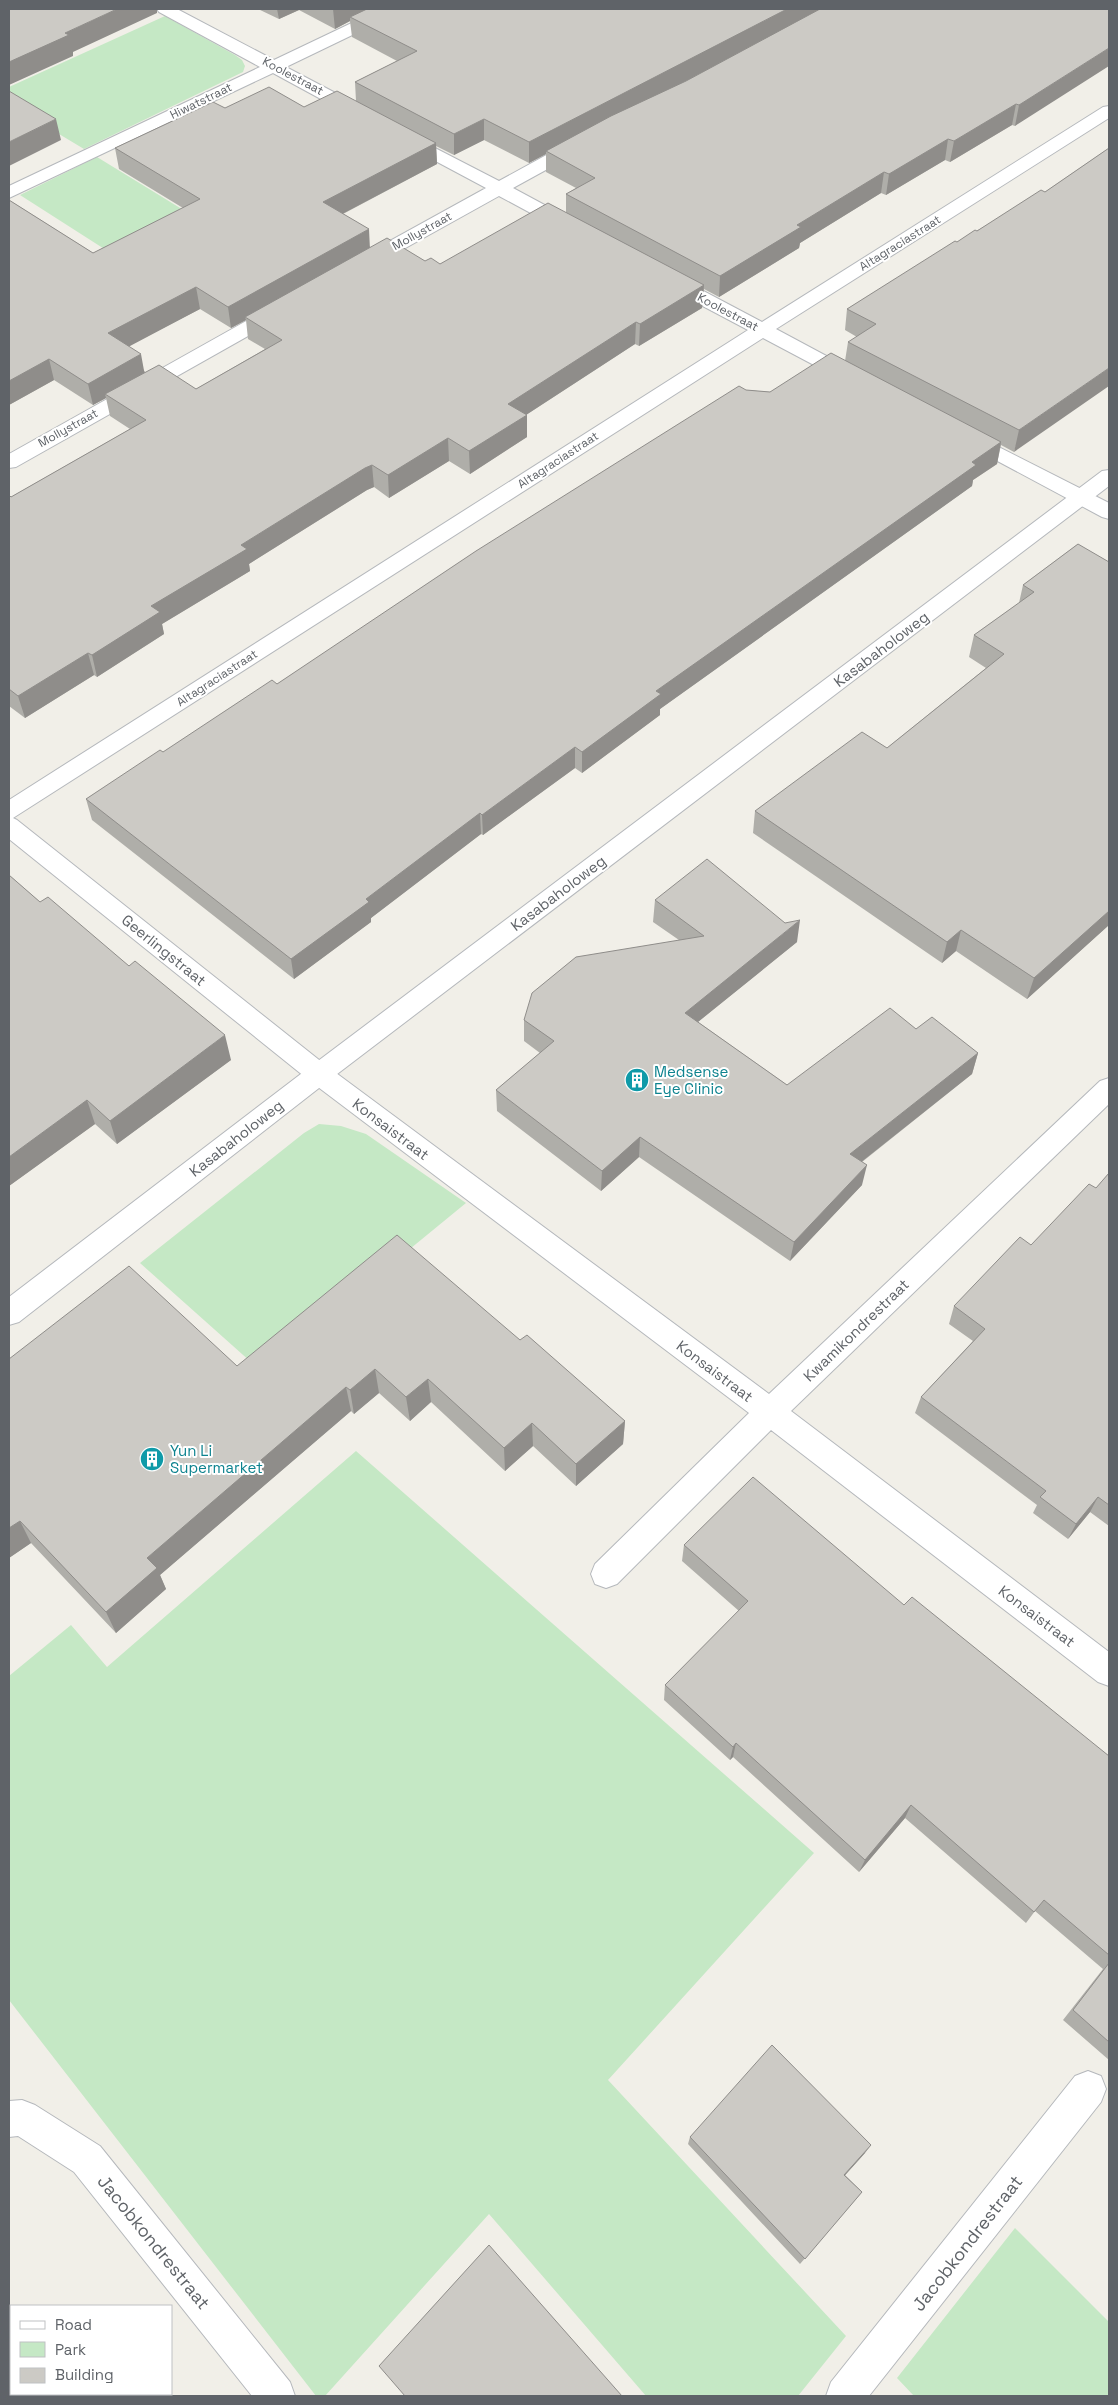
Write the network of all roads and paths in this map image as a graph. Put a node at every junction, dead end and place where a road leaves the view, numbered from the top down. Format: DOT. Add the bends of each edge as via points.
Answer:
graph roads {
  1 [pos="165,9"];
  2 [pos="394,9"];
  3 [pos="274,66"];
  4 [pos="1109,111"];
  5 [pos="595,136"];
  6 [pos="499,188"];
  7 [pos="9,193"];
  8 [pos="587,235"];
  9 [pos="353,270"];
  10 [pos="657,273"];
  11 [pos="293,303"];
  12 [pos="762,330"];
  13 [pos="865,384"];
  14 [pos="952,430"];
  15 [pos="9,462"];
  16 [pos="1109,476"];
  17 [pos="1081,498"];
  18 [pos="1109,512"];
  19 [pos="9,811"];
  20 [pos="9,826"];
  21 [pos="319,1074"];
  22 [pos="1109,1088"];
  23 [pos="9,1312"];
  24 [pos="770,1412"];
  25 [pos="606,1574"];
  26 [pos="1109,1671"];
  27 [pos="1088,2089"];
  28 [pos="9,2119"];
  29 [pos="276,2396"];
  30 [pos="845,2396"];
  1 -- 3 [label="street, Koolestraat"];
  2 -- 3 [label="street, Hiwatstraat"];
  3 -- 6 [label="street, Koolestraat"];
  3 -- 7 [label="street, Hiwatstraat"];
  4 -- 12 [label="street, Altagraciastraat"];
  5 -- 6 [label="street, Mollystraat"];
  6 -- 8 [label="street, Koolestraat"];
  6 -- 9 [label="street, Mollystraat"];
  10 -- 12 [label="street, Koolestraat"];
  11 -- 15 [label="street, Mollystraat"];
  12 -- 13 [label="street, Koolestraat"];
  12 -- 19 [label="street, Altagraciastraat"];
  14 -- 17 [label="street"];
  16 -- 17 [label="street, Kasabaholoweg"];
  17 -- 18 [label="street"];
  17 -- 21 [label="street, Kasabaholoweg"];
  20 -- 21 [label="street, Geerlingstraat"];
  21 -- 23 [label="street, Kasabaholoweg"];
  21 -- 24 [label="street, Konsaistraat"];
  22 -- 24 [label="street, Kwamikondrestraat"];
  24 -- 25 [label="street, Kwamikondrestraat"];
  24 -- 26 [label="street, Konsaistraat"];
  27 -- 30 [label="street, Jacobkondrestraat"];
  28 -- 29 [label="street, Jacobkondrestraat" via="22,2118 87,2159"];
}
